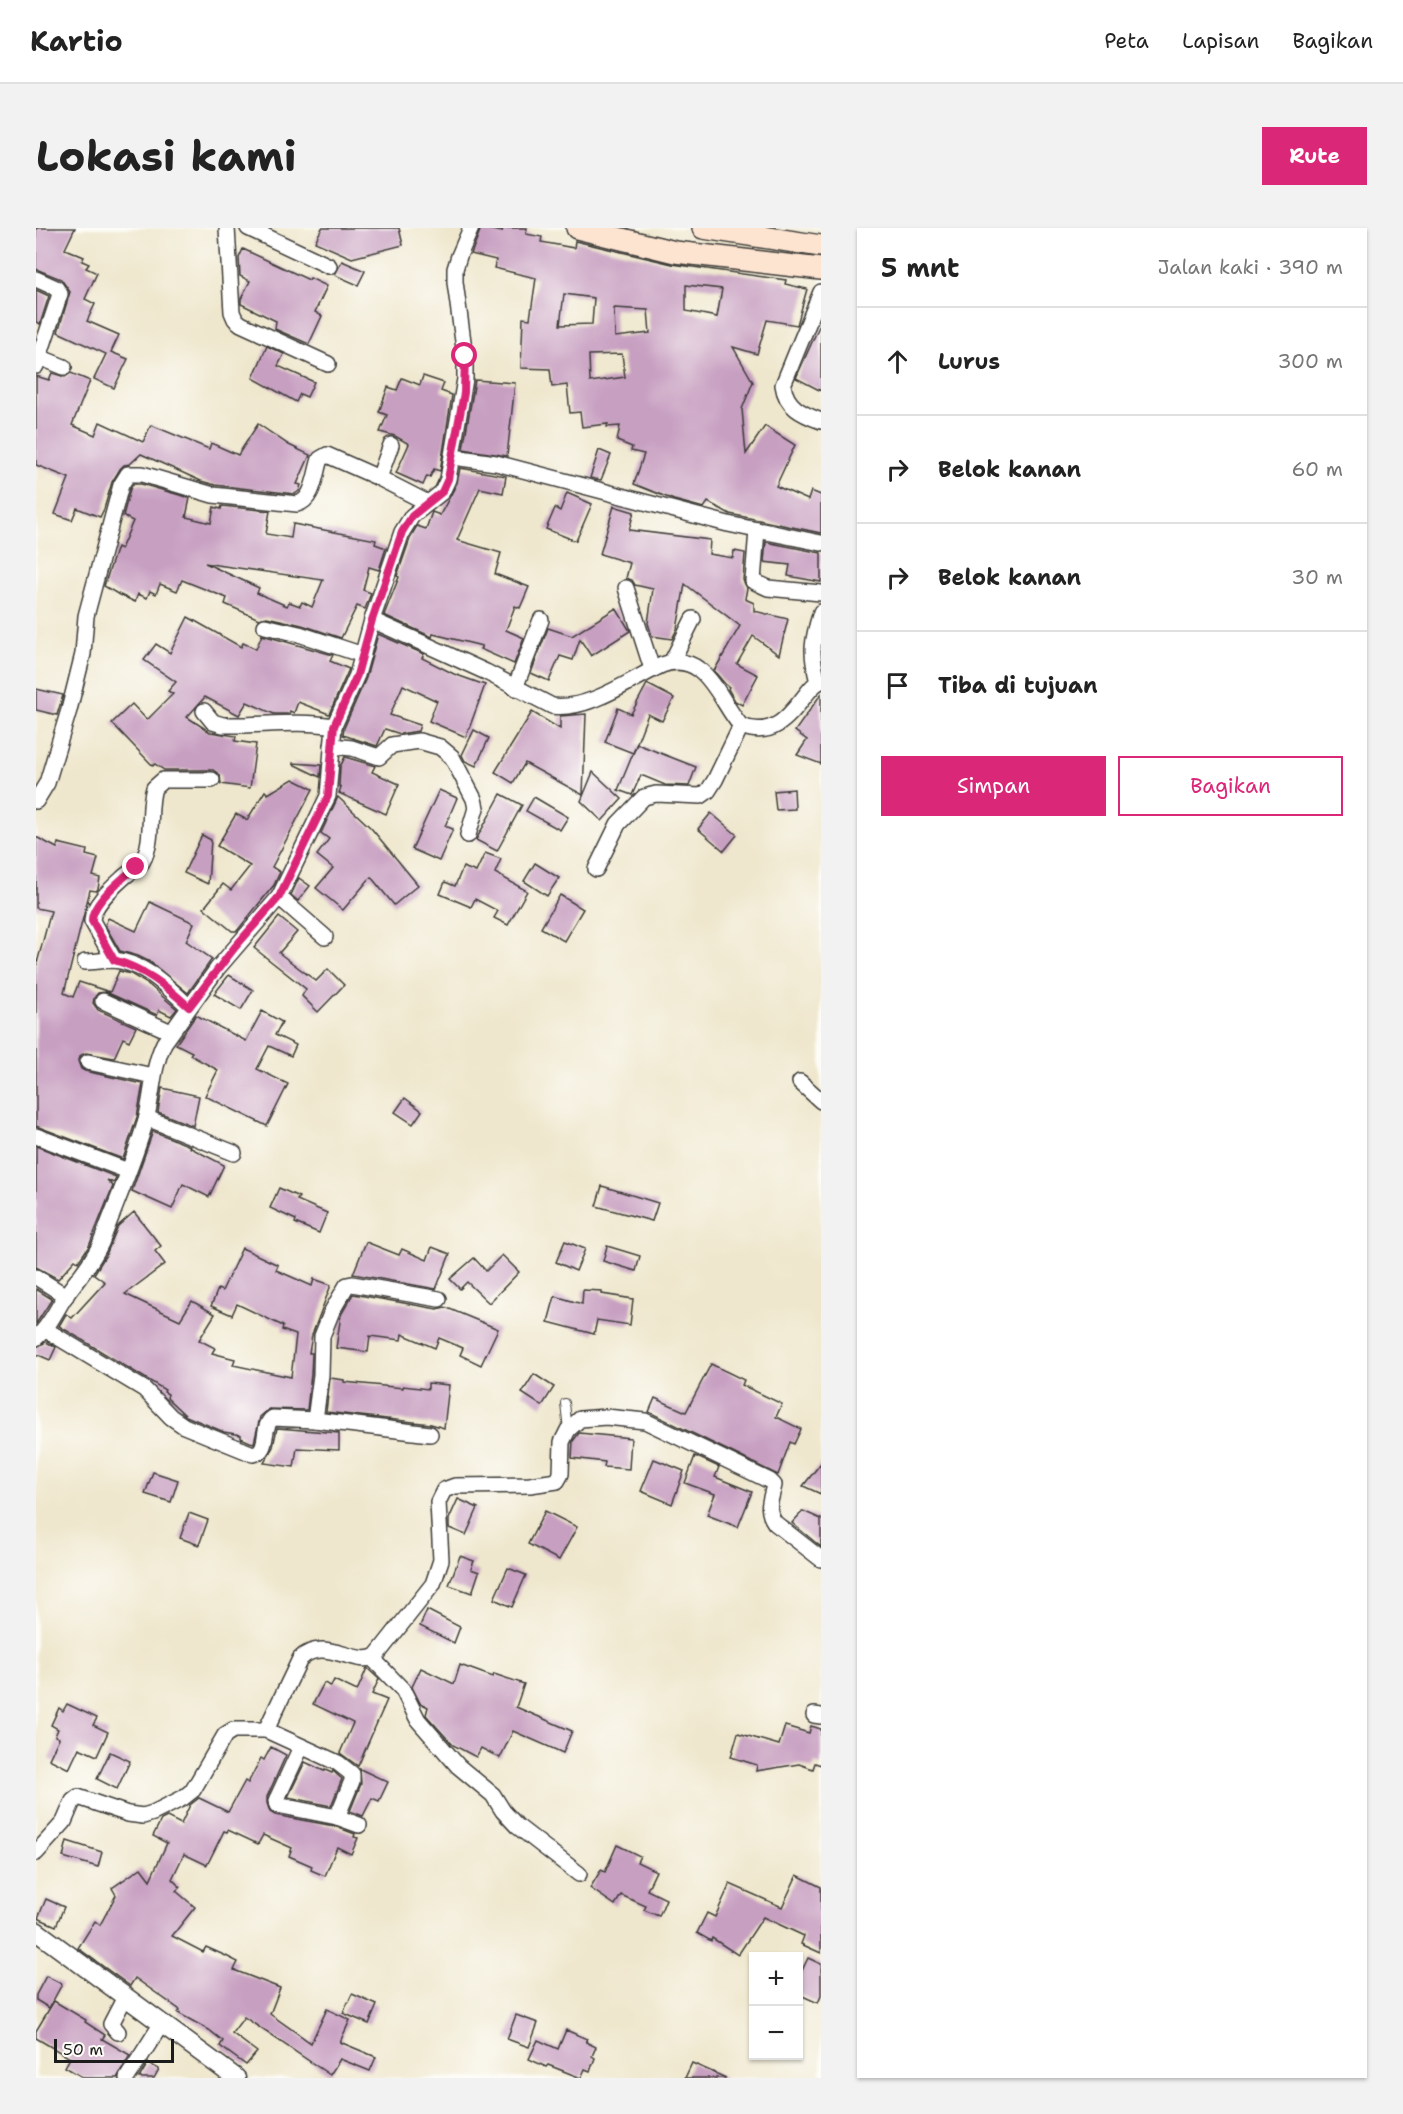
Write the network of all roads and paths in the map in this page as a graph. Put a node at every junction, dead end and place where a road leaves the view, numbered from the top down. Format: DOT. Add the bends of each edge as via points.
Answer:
graph roads {
  1 [pos="227,228"];
  2 [pos="248,228"];
  3 [pos="471,228"];
  4 [pos="577,228"];
  5 [pos="708,228"];
  6 [pos="821,246"];
  7 [pos="329,266"];
  8 [pos="821,269"];
  9 [pos="36,279"];
  10 [pos="821,292"];
  11 [pos="38,361"];
  12 [pos="328,364"];
  13 [pos="64,367"];
  14 [pos="821,421"];
  15 [pos="391,445"];
  16 [pos="453,457"];
  17 [pos="379,478"];
  18 [pos="428,503"];
  19 [pos="757,530"];
  20 [pos="821,543"];
  21 [pos="626,588"];
  22 [pos="821,593"];
  23 [pos="821,612"];
  24 [pos="693,618"];
  25 [pos="372,620"];
  26 [pos="541,621"];
  27 [pos="265,626"];
  28 [pos="363,655"];
  29 [pos="672,661"];
  30 [pos="652,669"];
  31 [pos="819,682"];
  32 [pos="515,688"];
  33 [pos="204,711"];
  34 [pos="334,726"];
  35 [pos="741,726"];
  36 [pos="332,746"];
  37 [pos="212,780"];
  38 [pos="36,801"];
  39 [pos="468,835"];
  40 [pos="596,869"];
  41 [pos="279,897"];
  42 [pos="325,937"];
  43 [pos="114,960"];
  44 [pos="85,962"];
  45 [pos="103,1001"];
  46 [pos="189,1007"];
  47 [pos="171,1032"];
  48 [pos="88,1062"];
  49 [pos="153,1076"];
  50 [pos="800,1082"];
  51 [pos="821,1101"];
  52 [pos="147,1118"];
  53 [pos="36,1136"];
  54 [pos="234,1153"];
  55 [pos="128,1171"];
  56 [pos="36,1277"];
  57 [pos="66,1296"];
  58 [pos="439,1299"];
  59 [pos="41,1334"];
  60 [pos="565,1403"];
  61 [pos="315,1420"];
  62 [pos="568,1430"];
  63 [pos="430,1434"];
  64 [pos="821,1559"];
  65 [pos="373,1659"];
  66 [pos="266,1730"];
  67 [pos="301,1747"];
  68 [pos="337,1817"];
  69 [pos="359,1825"];
  70 [pos="36,1853"];
  71 [pos="579,1874"];
  72 [pos="36,1930"];
  73 [pos="124,1997"];
  74 [pos="162,2023"];
  75 [pos="118,2032"];
  76 [pos="127,2078"];
  77 [pos="236,2078"];
  1 -- 12 [label="street" via="235,319"];
  2 -- 7 [label="street"];
  3 -- 16 [label="street" via="455,269 465,380"];
  4 -- 8 [label="main road" via="675,252"];
  5 -- 6 [label="main road"];
  9 -- 11 [label="street" via="60,294"];
  10 -- 14 [label="street" via="783,385 790,404"];
  11 -- 13 [label="street"];
  15 -- 17 [label="street"];
  16 -- 18 [label="street" via="446,485"];
  16 -- 19 [label="street" via="506,466"];
  17 -- 18 [label="street"];
  17 -- 38 [label="street" via="323,456 308,498 297,504 213,495 142,474 128,474 121,485 86,616 69,710 47,783"];
  18 -- 25 [label="street" via="404,526"];
  19 -- 20 [label="street"];
  19 -- 22 [label="street" via="753,580 768,588"];
  21 -- 30 [label="street"];
  23 -- 31 [label="street" via="812,649"];
  24 -- 29 [label="street"];
  25 -- 28 [label="street"];
  25 -- 32 [label="street"];
  26 -- 32 [label="street"];
  27 -- 28 [label="street"];
  28 -- 34 [label="street"];
  29 -- 30 [label="street"];
  29 -- 35 [label="street" via="704,673"];
  30 -- 32 [label="street" via="598,697 562,707"];
  31 -- 35 [label="street" via="782,724 764,729"];
  33 -- 34 [label="street" via="213,722 223,725"];
  34 -- 36 [label="street"];
  35 -- 40 [label="street" via="708,791 701,796 644,797 618,824"];
  36 -- 39 [label="street" via="379,757 392,746 419,741 440,747 452,757 474,799 475,815"];
  36 -- 41 [label="street" via="328,796"];
  37 -- 43 [label="street" via="163,780 154,788 152,825 142,862 115,885 91,917"];
  41 -- 42 [label="street"];
  41 -- 46 [label="street"];
  43 -- 44 [label="street"];
  43 -- 46 [label="street" via="151,975"];
  45 -- 47 [label="street"];
  46 -- 47 [label="street"];
  47 -- 49 [label="street" via="159,1052"];
  48 -- 49 [label="street"];
  49 -- 52 [label="street"];
  50 -- 51 [label="street"];
  52 -- 54 [label="street"];
  52 -- 55 [label="street"];
  53 -- 55 [label="street"];
  55 -- 57 [label="street" via="96,1253"];
  56 -- 57 [label="street"];
  57 -- 59 [label="street"];
  58 -- 61 [label="street" via="347,1285 322,1336"];
  59 -- 61 [label="street" via="144,1389 184,1426 246,1452 261,1451 271,1418"];
  60 -- 62 [label="lane"];
  61 -- 63 [label="street"];
  62 -- 64 [label="street" via="580,1419 645,1421 770,1480 774,1485 768,1508 770,1516"];
  62 -- 65 [label="street" via="562,1442 560,1478 554,1483 455,1486 444,1490 438,1502 441,1560 433,1584"];
  65 -- 66 [label="street" via="325,1650 304,1654"];
  65 -- 71 [label="street" via="403,1690 418,1720 461,1770 493,1795 517,1826"];
  66 -- 67 [label="street"];
  66 -- 70 [label="street" via="233,1730 225,1735 193,1790 153,1813 128,1815 78,1797 64,1822"];
  67 -- 68 [label="street" via="338,1762 352,1774"];
  67 -- 68 [label="street" via="277,1804"];
  68 -- 69 [label="street"];
  72 -- 73 [label="street"];
  73 -- 74 [label="street"];
  73 -- 75 [label="street" via="111,2024"];
  74 -- 76 [label="street"];
  74 -- 77 [label="street"];
}
